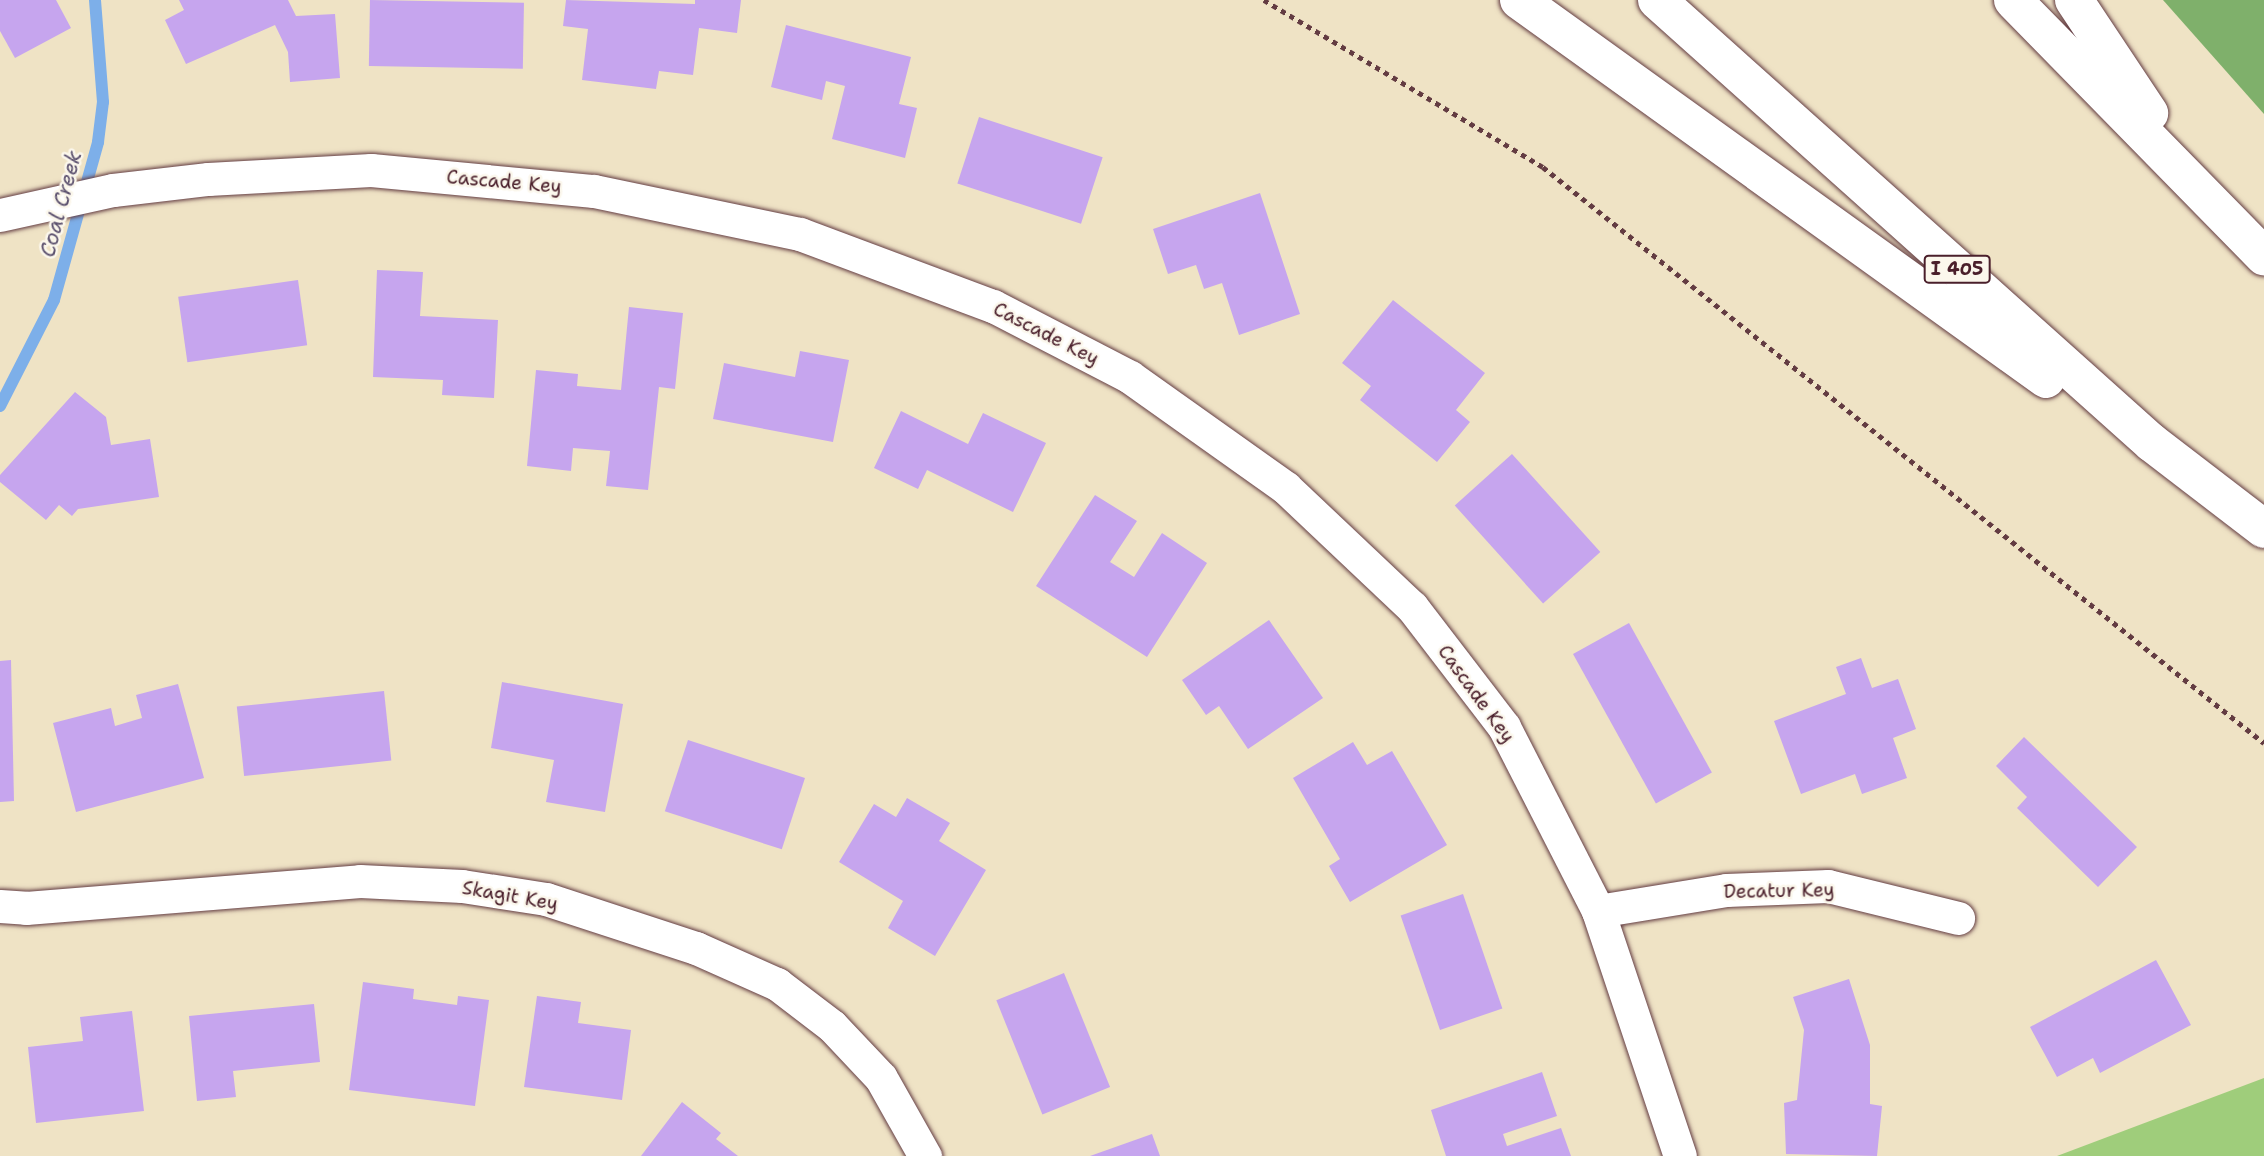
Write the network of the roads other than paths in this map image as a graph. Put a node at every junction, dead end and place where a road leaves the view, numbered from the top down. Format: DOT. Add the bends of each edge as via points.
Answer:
graph roads {
  1 [pos="1519,0"];
  2 [pos="1657,0"];
  3 [pos="2013,0"];
  4 [pos="2074,0"];
  5 [pos="0,215"];
  6 [pos="2264,243"];
  7 [pos="2264,256"];
  8 [pos="2092,390"];
  9 [pos="2264,529"];
  10 [pos="0,906"];
  11 [pos="1598,911"];
  12 [pos="1958,918"];
  13 [pos="925,1156"];
  14 [pos="1680,1156"];
  1 -- 8 [label="highway" via="2059,388"];
  2 -- 8 [label="highway, I 405"];
  3 -- 7 [label="highway"];
  4 -- 6 [label="highway" via="2149,114"];
  5 -- 11 [label="street, Cascade Key" via="113,190 208,179 371,170 594,191 800,234 993,306 1130,377 1286,488 1412,607 1504,727"];
  8 -- 9 [label="highway, I 405" via="2152,443"];
  10 -- 13 [label="street, Skagit Key" via="26,908 360,881 462,886 546,899 696,947 777,984 832,1026 881,1078"];
  11 -- 12 [label="street, Decatur Key" via="1726,890 1828,886"];
  11 -- 14 [label="street, Cascade Key"];
}
